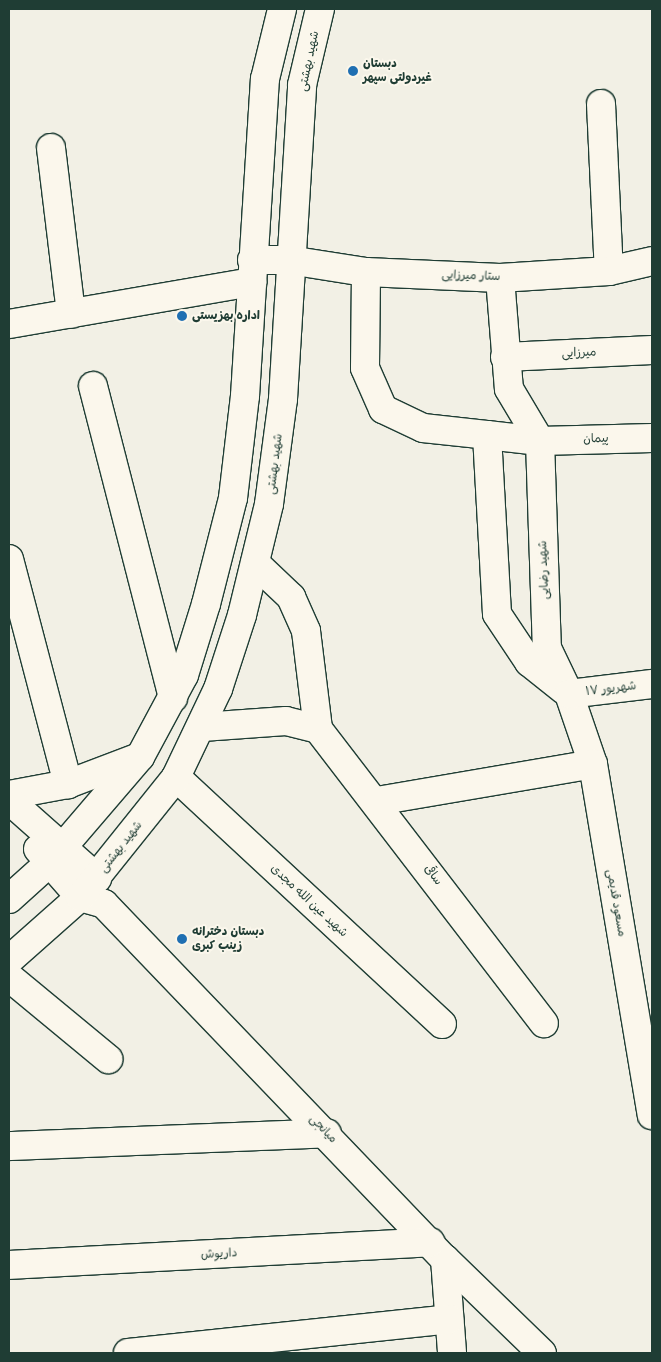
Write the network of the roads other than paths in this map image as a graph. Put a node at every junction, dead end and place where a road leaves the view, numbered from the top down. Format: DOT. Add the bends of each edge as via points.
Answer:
graph roads {
  1 [pos="282,9"];
  2 [pos="320,9"];
  3 [pos="601,104"];
  4 [pos="51,148"];
  5 [pos="289,260"];
  6 [pos="652,261"];
  7 [pos="252,271"];
  8 [pos="609,271"];
  9 [pos="366,272"];
  10 [pos="500,278"];
  11 [pos="71,314"];
  12 [pos="9,324"];
  13 [pos="652,350"];
  14 [pos="505,356"];
  15 [pos="92,386"];
  16 [pos="487,436"];
  17 [pos="652,438"];
  18 [pos="540,441"];
  19 [pos="9,559"];
  20 [pos="255,563"];
  21 [pos="652,684"];
  22 [pos="569,694"];
  23 [pos="173,698"];
  24 [pos="202,726"];
  25 [pos="318,729"];
  26 [pos="140,757"];
  27 [pos="593,764"];
  28 [pos="176,777"];
  29 [pos="68,784"];
  30 [pos="377,801"];
  31 [pos="10,804"];
  32 [pos="57,854"];
  33 [pos="94,893"];
  34 [pos="9,900"];
  35 [pos="9,960"];
  36 [pos="9,977"];
  37 [pos="544,1023"];
  38 [pos="442,1024"];
  39 [pos="645,1033"];
  40 [pos="108,1059"];
  41 [pos="652,1115"];
  42 [pos="327,1133"];
  43 [pos="9,1146"];
  44 [pos="437,1251"];
  45 [pos="9,1265"];
  46 [pos="450,1319"];
  47 [pos="128,1353"];
  48 [pos="452,1353"];
  49 [pos="542,1353"];
  1 -- 7 [label="street" via="265,79"];
  2 -- 5 [label="street, شهید بهشتی" via="302,85"];
  3 -- 8 [label="street"];
  4 -- 11 [label="street"];
  5 -- 7 [label="street, ستار میرزایی"];
  5 -- 9 [label="street, ستار میرزایی"];
  5 -- 20 [label="street, شهید بهشتی" via="283,399 269,504"];
  6 -- 8 [label="street, ستار میرزایی"];
  7 -- 11 [label="street, ستار میرزایی"];
  7 -- 23 [label="street" via="246,396 233,498 206,604"];
  8 -- 10 [label="street, ستار میرزایی"];
  9 -- 10 [label="street, ستار میرزایی"];
  9 -- 16 [label="street, پیمان" via="365,368 383,409 423,428"];
  10 -- 14 [label="street"];
  11 -- 12 [label="street, ستار میرزایی"];
  13 -- 14 [label="street, میرزایی"];
  14 -- 18 [label="street" via="509,389"];
  15 -- 23 [label="street"];
  16 -- 18 [label="street, پیمان"];
  16 -- 22 [label="street" via="497,614 529,662"];
  17 -- 18 [label="street, پیمان"];
  18 -- 22 [label="street, شهید رضایی" via="547,648"];
  19 -- 29 [label="street"];
  20 -- 24 [label="street, شهید بهشتی" via="218,690"];
  20 -- 25 [label="street" via="291,597 306,631"];
  21 -- 22 [label="street, ۱۷ شهریور"];
  22 -- 27 [label="street, مسعود قدیمی"];
  23 -- 26 [label="street"];
  24 -- 25 [label="street" via="286,721"];
  24 -- 28 [label="street, شهید بهشتی"];
  25 -- 30 [label="street, ساقی"];
  26 -- 29 [label="street"];
  26 -- 32 [label="street"];
  27 -- 30 [label="street"];
  27 -- 39 [label="street, مسعود قدیمی"];
  28 -- 33 [label="street, شهید بهشتی"];
  28 -- 38 [label="street, شهید عین الله مجدی"];
  29 -- 31 [label="street"];
  30 -- 37 [label="street, ساقی"];
  31 -- 32 [label="street, میانجی"];
  32 -- 33 [label="street, میانجی"];
  32 -- 34 [label="street"];
  33 -- 35 [label="street, شهید بهشتی"];
  33 -- 42 [label="street, میانجی"];
  36 -- 40 [label="street"];
  39 -- 41 [label="street, مسعود قدیمی"];
  42 -- 43 [label="street"];
  42 -- 44 [label="street, میانجی"];
  44 -- 45 [label="street, داریوش"];
  44 -- 46 [label="street"];
  44 -- 49 [label="street, میانجی"];
  46 -- 47 [label="street"];
  46 -- 48 [label="street"];
}
